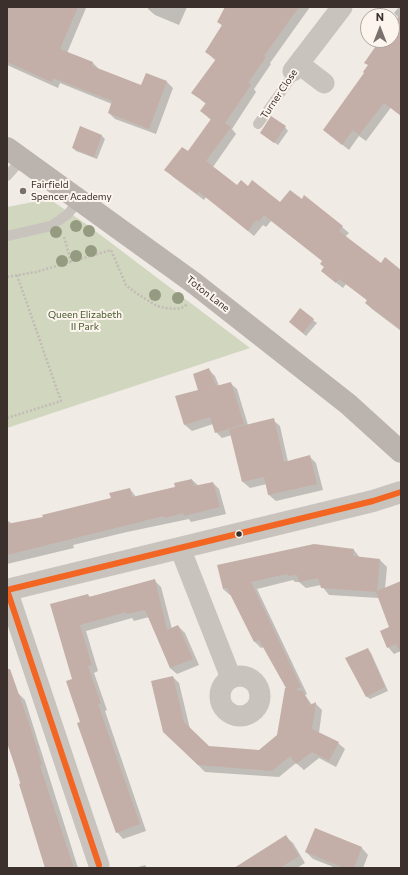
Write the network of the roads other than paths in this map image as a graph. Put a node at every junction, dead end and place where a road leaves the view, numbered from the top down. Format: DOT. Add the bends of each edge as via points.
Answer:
graph roads {
  1 [pos="342,7"];
  2 [pos="296,67"];
  3 [pos="324,83"];
  4 [pos="258,124"];
  5 [pos="14,154"];
  6 [pos="7,176"];
  7 [pos="78,201"];
  8 [pos="7,236"];
  9 [pos="401,452"];
  10 [pos="401,492"];
  11 [pos="180,548"];
  12 [pos="7,590"];
  13 [pos="231,678"];
  14 [pos="99,865"];
  1 -- 2 [label="street, Turner Close"];
  2 -- 3 [label="street, Turner Close"];
  2 -- 4 [label="lane, Turner Close" via="292,78"];
  5 -- 6 [label="lane"];
  5 -- 7 [label="main road, Toton Lane"];
  7 -- 8 [label="lane" via="68,214 51,226"];
  7 -- 9 [label="main road, Toton Lane" via="194,283 348,404"];
  10 -- 11 [label="street"];
  11 -- 12 [label="street"];
  11 -- 13 [label="street"];
  12 -- 14 [label="street"];
}
